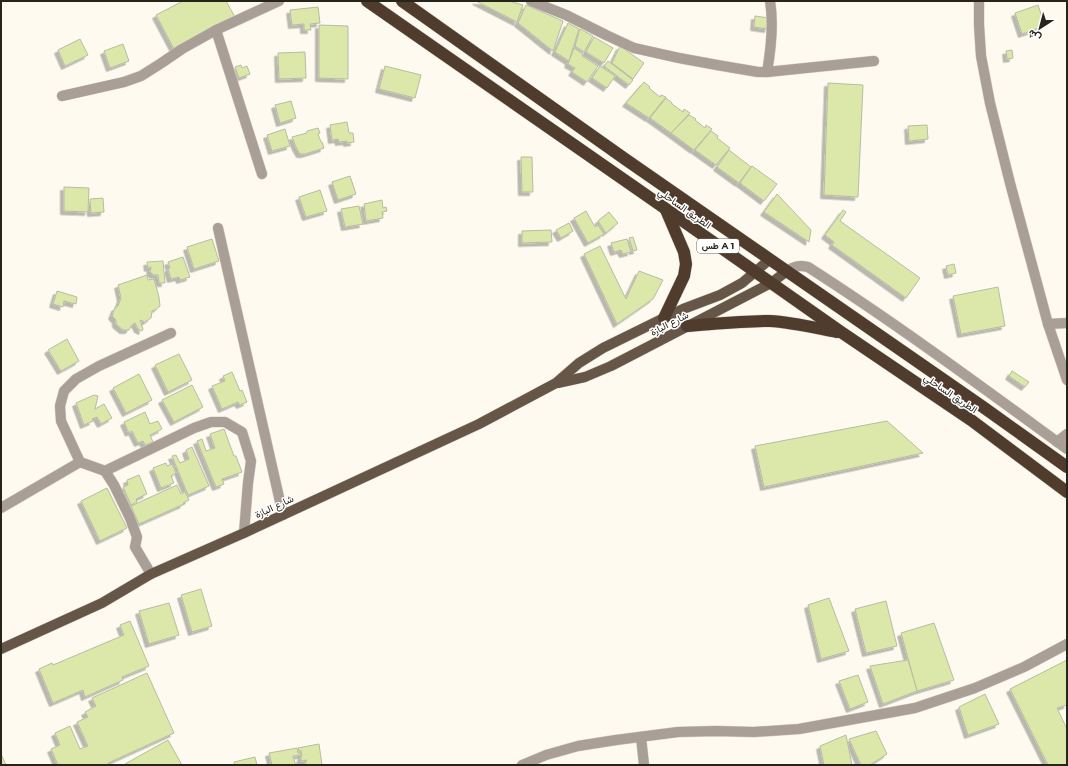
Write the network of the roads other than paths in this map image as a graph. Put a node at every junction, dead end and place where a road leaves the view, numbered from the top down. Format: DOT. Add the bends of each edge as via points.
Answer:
graph roads {
  1 [pos="279,1"];
  2 [pos="367,1"];
  3 [pos="402,1"];
  4 [pos="531,1"];
  5 [pos="770,1"];
  6 [pos="978,1"];
  7 [pos="216,30"];
  8 [pos="874,61"];
  9 [pos="767,72"];
  10 [pos="62,96"];
  11 [pos="262,174"];
  12 [pos="666,209"];
  13 [pos="218,228"];
  14 [pos="770,259"];
  15 [pos="787,271"];
  16 [pos="755,272"];
  17 [pos="771,283"];
  18 [pos="664,318"];
  19 [pos="1067,323"];
  20 [pos="1048,324"];
  21 [pos="687,326"];
  22 [pos="840,332"];
  23 [pos="171,333"];
  24 [pos="1067,380"];
  25 [pos="556,383"];
  26 [pos="1067,434"];
  27 [pos="1057,442"];
  28 [pos="1067,449"];
  29 [pos="80,462"];
  30 [pos="1067,468"];
  31 [pos="105,471"];
  32 [pos="1067,492"];
  33 [pos="1,508"];
  34 [pos="283,515"];
  35 [pos="244,533"];
  36 [pos="151,574"];
  37 [pos="1067,644"];
  38 [pos="1,649"];
  39 [pos="641,737"];
  40 [pos="522,765"];
  41 [pos="644,765"];
  1 -- 7 [label="street"];
  2 -- 12 [label="highway, الطريق الساحلي / طس A 1"];
  3 -- 14 [label="highway, الطريق الساحلي / طس A 1"];
  4 -- 9 [label="street" via="634,48"];
  5 -- 9 [label="street" via="771,38"];
  6 -- 20 [label="street" via="982,56 990,103"];
  7 -- 10 [label="street" via="141,76"];
  7 -- 11 [label="street"];
  8 -- 9 [label="street"];
  12 -- 16 [label="highway, الطريق الساحلي / طس A 1"];
  12 -- 18 [label="highway" via="684,252 686,264 684,276"];
  13 -- 34 [label="street"];
  14 -- 15 [label="highway, الطريق الساحلي / طس A 1"];
  14 -- 16 [label="main road, شارع البازة"];
  15 -- 17 [label="main road, شارع البازة"];
  15 -- 27 [label="street" via="794,266 808,267 974,381"];
  15 -- 30 [label="highway, الطريق الساحلي / طس A 1" via="983,406"];
  16 -- 17 [label="highway, الطريق الساحلي / طس A 1"];
  16 -- 18 [label="main road, شارع البازة" via="742,283"];
  17 -- 21 [label="main road, شارع البازة"];
  17 -- 22 [label="highway, الطريق الساحلي / طس A 1"];
  18 -- 25 [label="main road, شارع البازة" via="603,348 579,363"];
  19 -- 20 [label="street"];
  20 -- 24 [label="street"];
  21 -- 22 [label="highway" via="772,321"];
  21 -- 25 [label="main road, شارع البازة" via="611,366 585,377"];
  22 -- 32 [label="highway, الطريق الساحلي / طس A 1" via="971,420"];
  23 -- 29 [label="street" via="99,366 76,379 64,391 60,406 61,421"];
  25 -- 34 [label="main road, شارع البازة" via="479,424"];
  26 -- 27 [label="street"];
  27 -- 28 [label="street"];
  29 -- 31 [label="street"];
  29 -- 33 [label="street"];
  31 -- 35 [label="street" via="194,428 211,422 225,422 242,432 251,461"];
  31 -- 36 [label="street" via="130,518 137,537 135,547"];
  34 -- 35 [label="main road, شارع البازة"];
  35 -- 36 [label="main road, شارع البازة"];
  36 -- 38 [label="main road, شارع البازة" via="102,602"];
  37 -- 39 [label="street" via="1024,667 975,688 915,708 799,729 678,732"];
  39 -- 40 [label="street" via="578,746"];
  39 -- 41 [label="street"];
}
